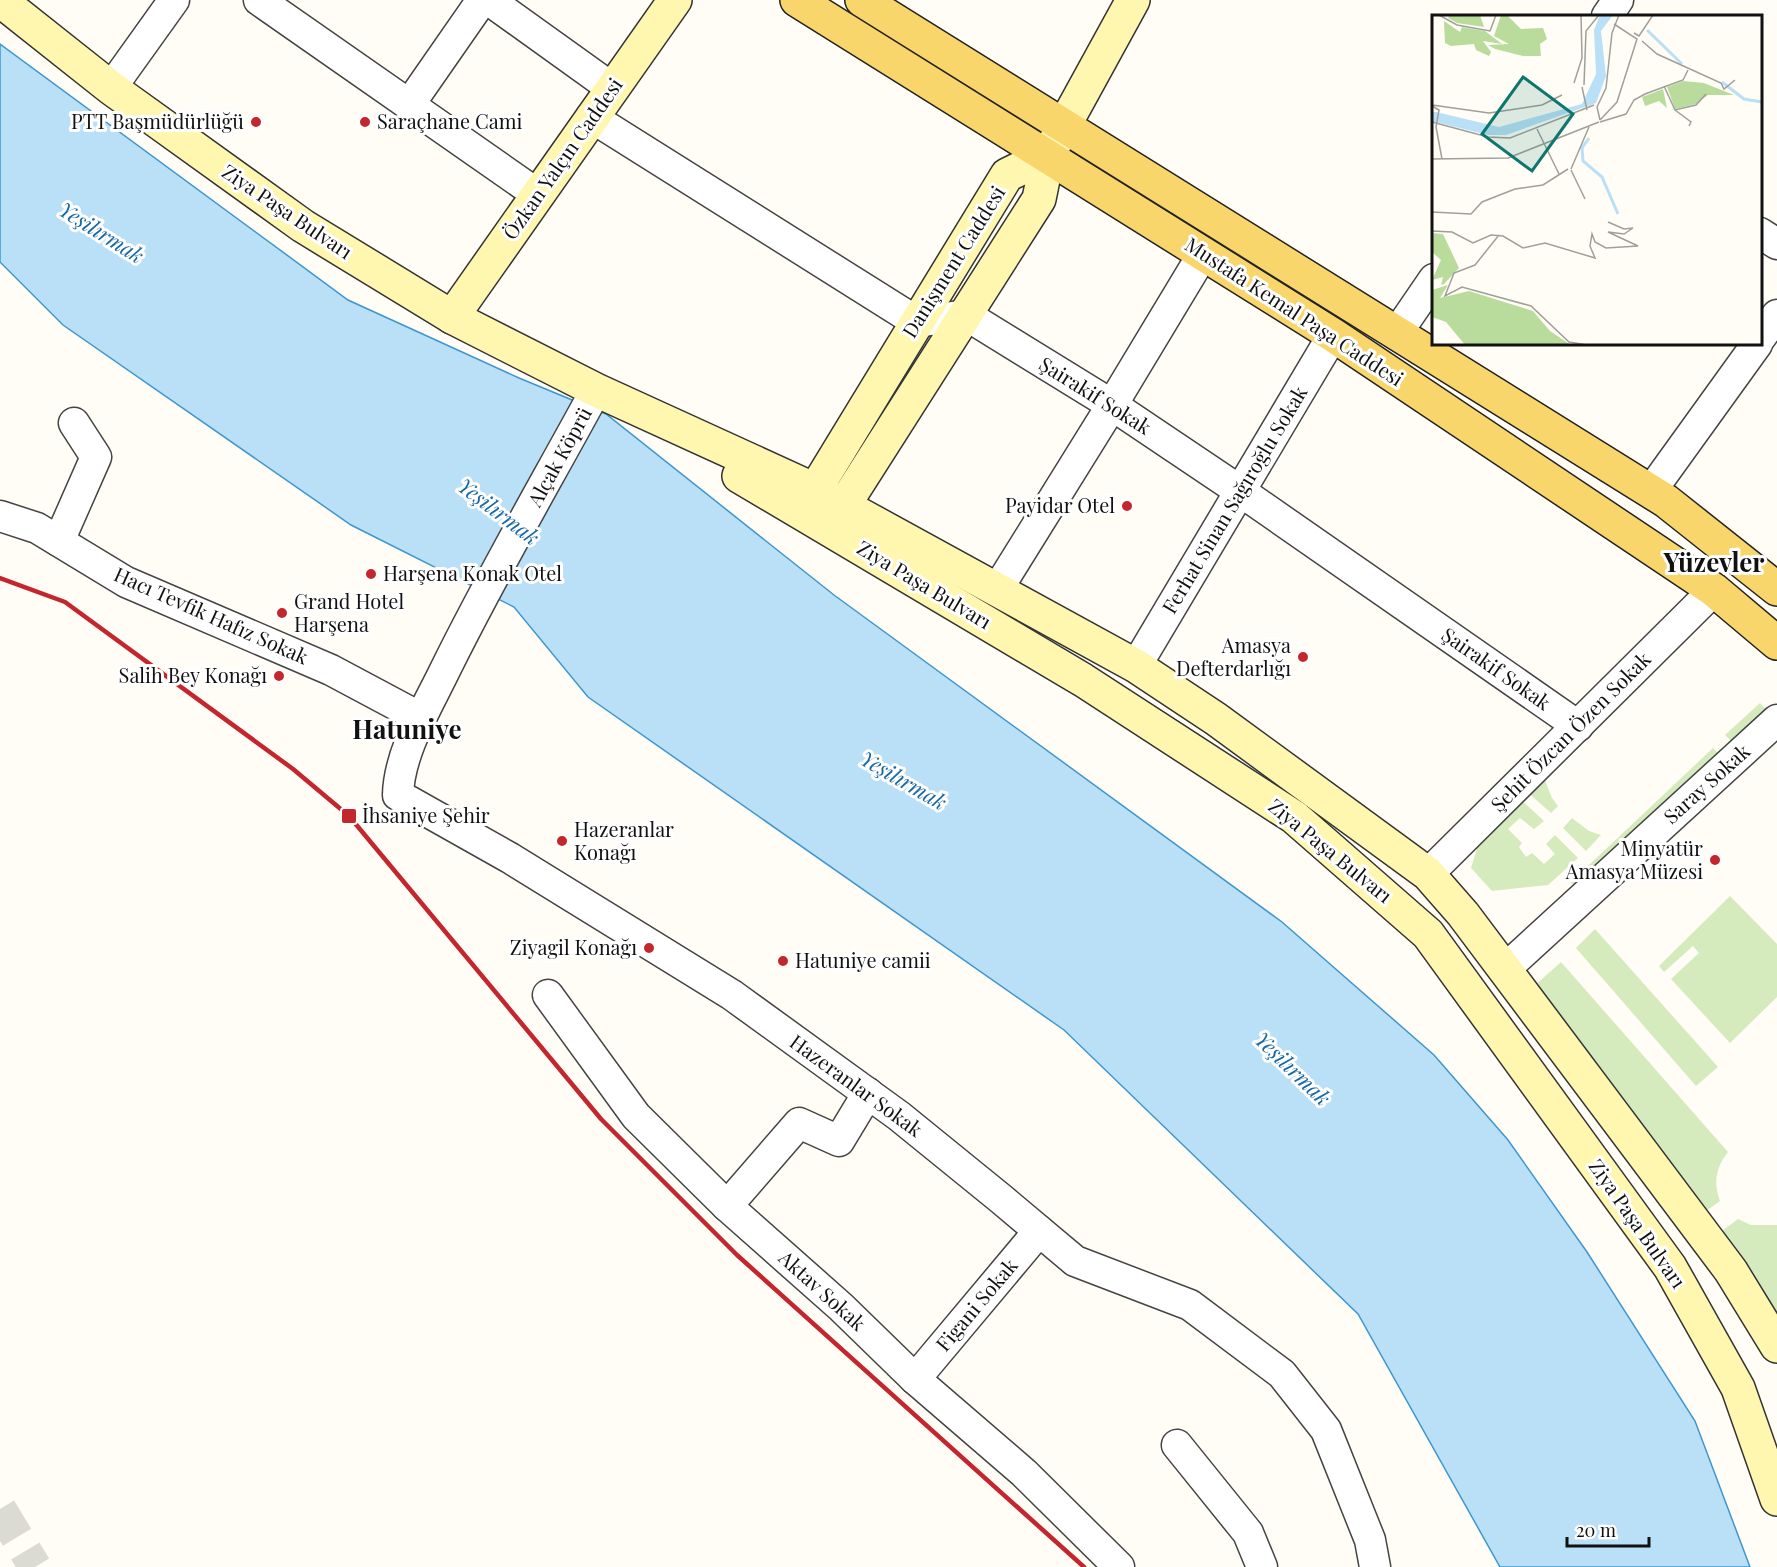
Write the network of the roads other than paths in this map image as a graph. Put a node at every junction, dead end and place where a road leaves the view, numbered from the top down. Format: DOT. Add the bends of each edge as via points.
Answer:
graph roads {
  1 [pos="0,0"];
  2 [pos="174,0"];
  3 [pos="259,0"];
  4 [pos="482,0"];
  5 [pos="489,0"];
  6 [pos="675,0"];
  7 [pos="797,0"];
  8 [pos="862,0"];
  9 [pos="1133,0"];
  10 [pos="1618,0"];
  11 [pos="1608,15"];
  12 [pos="111,88"];
  13 [pos="613,89"];
  14 [pos="409,105"];
  15 [pos="591,117"];
  16 [pos="1063,125"];
  17 [pos="1048,155"];
  18 [pos="537,194"];
  19 [pos="1762,234"];
  20 [pos="1777,244"];
  21 [pos="1203,254"];
  22 [pos="1432,282"];
  23 [pos="966,315"];
  24 [pos="1777,315"];
  25 [pos="452,317"];
  26 [pos="917,322"];
  27 [pos="1397,333"];
  28 [pos="1333,334"];
  29 [pos="1762,337"];
  30 [pos="1755,345"];
  31 [pos="596,390"];
  32 [pos="1112,405"];
  33 [pos="74,423"];
  34 [pos="1240,491"];
  35 [pos="1651,491"];
  36 [pos="830,498"];
  37 [pos="0,516"];
  38 [pos="59,542"];
  39 [pos="1777,589"];
  40 [pos="997,590"];
  41 [pos="1714,590"];
  42 [pos="471,617"];
  43 [pos="1777,643"];
  44 [pos="1136,666"];
  45 [pos="421,718"];
  46 [pos="1777,720"];
  47 [pos="1578,726"];
  48 [pos="1428,874"];
  49 [pos="1504,969"];
  50 [pos="548,995"];
  51 [pos="868,1093"];
  52 [pos="728,1206"];
  53 [pos="1039,1231"];
  54 [pos="1777,1346"];
  55 [pos="915,1378"];
  56 [pos="1177,1445"];
  57 [pos="1777,1499"];
  58 [pos="1119,1567"];
  59 [pos="1262,1567"];
  60 [pos="1374,1567"];
  1 -- 12 [label="street, Ziya Paşa Bulvarı"];
  2 -- 12 [label="street"];
  3 -- 14 [label="street"];
  4 -- 14 [label="street"];
  5 -- 13 [label="street"];
  6 -- 13 [label="street, Özkan Yalçın Caddesi"];
  7 -- 17 [label="main road, Mustafa Kemal Paşa Caddesi"];
  8 -- 16 [label="main road, Mustafa Kemal Paşa Caddesi"];
  9 -- 16 [label="street"];
  10 -- 11 [label="street"];
  12 -- 25 [label="street, Ziya Paşa Bulvarı" via="303,226"];
  13 -- 15 [label="street, Özkan Yalçın Caddesi"];
  14 -- 18 [label="street"];
  15 -- 18 [label="street, Özkan Yalçın Caddesi"];
  15 -- 26 [label="street"];
  16 -- 17 [label="street"];
  16 -- 27 [label="main road, Mustafa Kemal Paşa Caddesi"];
  17 -- 21 [label="main road, Mustafa Kemal Paşa Caddesi"];
  17 -- 23 [label="street, Danişment Caddesi" via="1039,199"];
  17 -- 26 [label="street, Danişment Caddesi" via="1007,176"];
  18 -- 25 [label="street, Özkan Yalçın Caddesi"];
  19 -- 20 [label="street"];
  21 -- 28 [label="main road, Mustafa Kemal Paşa Caddesi"];
  21 -- 32 [label="street"];
  22 -- 27 [label="street"];
  23 -- 26 [label="street"];
  23 -- 32 [label="street, Şairakif Sokak"];
  23 -- 36 [label="street, Danişment Caddesi"];
  24 -- 29 [label="street"];
  25 -- 31 [label="street, Ziya Paşa Bulvarı"];
  26 -- 36 [label="street, Danişment Caddesi"];
  27 -- 35 [label="main road, Mustafa Kemal Paşa Caddesi"];
  28 -- 34 [label="street, Ferhat Sinan Sağıroğlu Sokak"];
  28 -- 41 [label="main road, Mustafa Kemal Paşa Caddesi"];
  30 -- 35 [label="street"];
  31 -- 36 [label="street, Ziya Paşa Bulvarı"];
  31 -- 42 [label="street, Alçak Köprü"];
  31 -- 57 [label="street, Ziya Paşa Bulvarı" via="1083,680 1274,804 1428,934 1670,1267 1738,1388"];
  32 -- 34 [label="street, Şairakif Sokak"];
  32 -- 40 [label="street"];
  33 -- 38 [label="street" via="96,457"];
  34 -- 44 [label="street, Ferhat Sinan Sağıroğlu Sokak"];
  34 -- 47 [label="street, Şairakif Sokak"];
  35 -- 39 [label="main road, Mustafa Kemal Paşa Caddesi"];
  36 -- 40 [label="street, Ziya Paşa Bulvarı"];
  37 -- 38 [label="street, Hacı Tevfik Hafız Sokak" via="37,528"];
  38 -- 45 [label="street, Hacı Tevfik Hafız Sokak" via="126,582 331,670"];
  40 -- 44 [label="street, Ziya Paşa Bulvarı"];
  41 -- 43 [label="main road, Mustafa Kemal Paşa Caddesi"];
  41 -- 47 [label="street, Şehit Özcan Özen Sokak"];
  42 -- 45 [label="street, Hazeranlar Sokak"];
  44 -- 48 [label="street, Ziya Paşa Bulvarı" via="1216,719"];
  45 -- 51 [label="street, Hazeranlar Sokak" via="398,775 398,795 510,858 732,995"];
  46 -- 49 [label="street, Saray Sokak"];
  47 -- 48 [label="street, Şehit Özcan Özen Sokak"];
  48 -- 49 [label="street, Ziya Paşa Bulvarı"];
  49 -- 54 [label="street, Ziya Paşa Bulvarı" via="1731,1271"];
  50 -- 52 [label="street, Aktav Sokak" via="636,1116"];
  51 -- 52 [label="street" via="839,1141 799,1123"];
  51 -- 53 [label="street, Hazeranlar Sokak"];
  52 -- 55 [label="street, Aktav Sokak"];
  53 -- 55 [label="street, Figani Sokak"];
  53 -- 60 [label="street, Hazeranlar Sokak" via="1075,1261 1190,1305 1282,1374 1326,1430 1370,1540"];
  55 -- 58 [label="street, Aktav Sokak" via="1024,1473"];
  56 -- 59 [label="street" via="1248,1533"];
}
